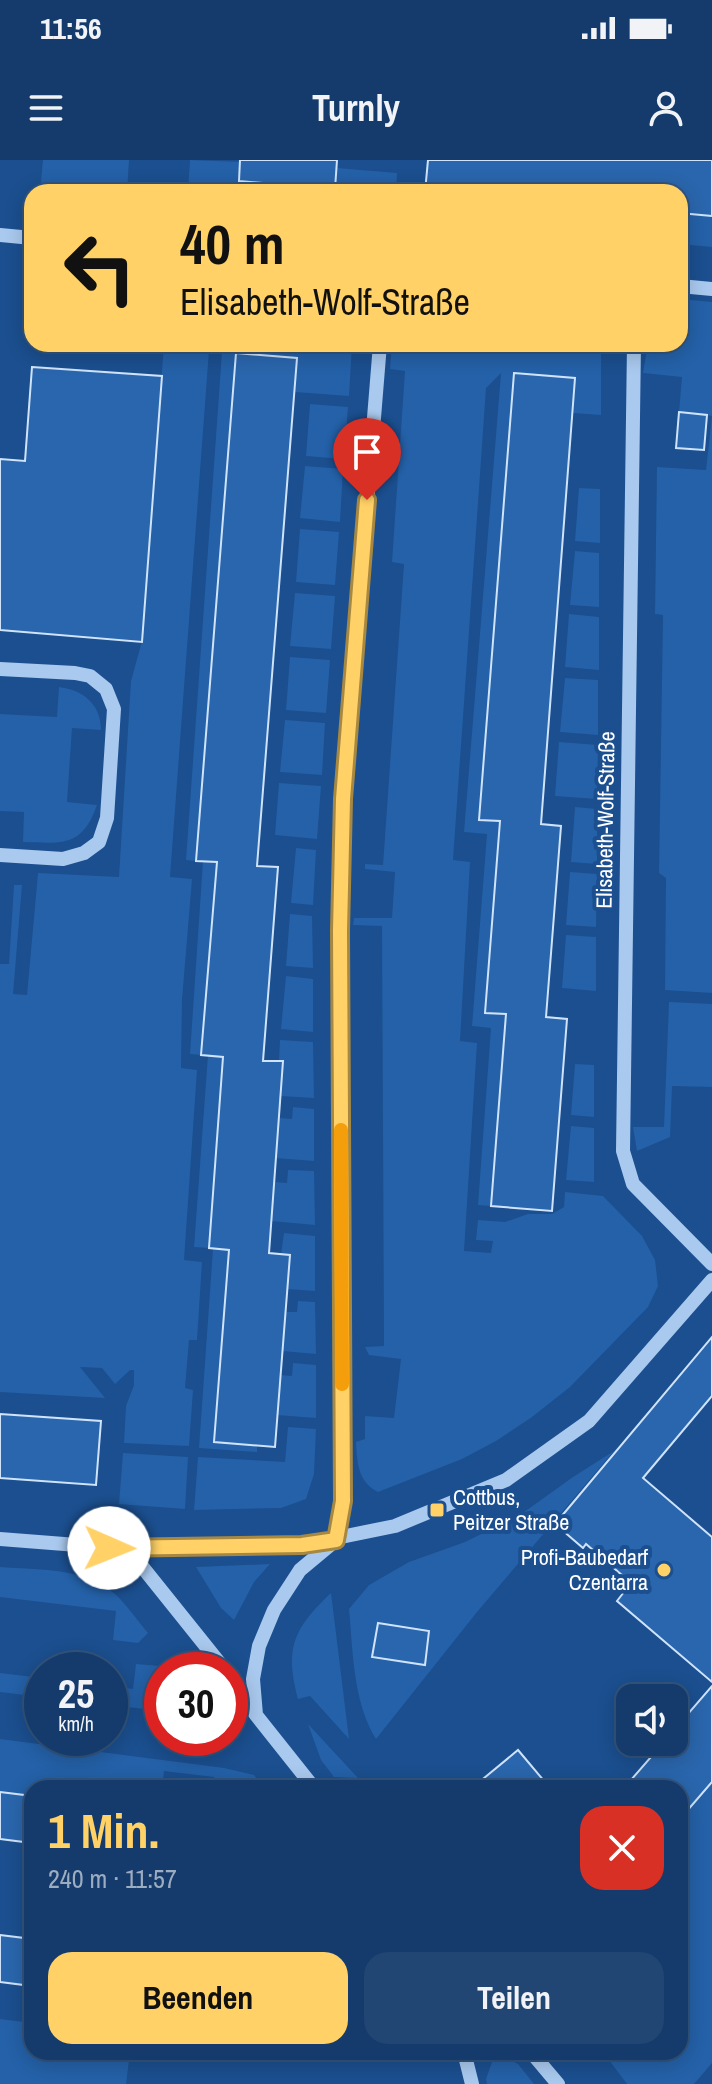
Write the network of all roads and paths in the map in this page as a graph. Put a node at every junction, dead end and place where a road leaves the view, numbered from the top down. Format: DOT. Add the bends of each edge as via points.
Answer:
graph roads {
  1 [pos="0,235"];
  2 [pos="24,237"];
  3 [pos="688,287"];
  4 [pos="712,289"];
  5 [pos="379,352"];
  6 [pos="634,352"];
  7 [pos="0,669"];
  8 [pos="0,855"];
  9 [pos="712,1264"];
  10 [pos="712,1280"];
  11 [pos="0,1539"];
  12 [pos="336,1540"];
  13 [pos="128,1549"];
  14 [pos="211,1652"];
  15 [pos="248,1704"];
  16 [pos="256,1715"];
  17 [pos="308,1780"];
  18 [pos="466,2060"];
  19 [pos="538,2060"];
  20 [pos="472,2084"];
  21 [pos="558,2084"];
  1 -- 2 [label="street"];
  3 -- 4 [label="street"];
  5 -- 12 [label="street" via="343,799 343,1501"];
  6 -- 9 [label="street, Elisabeth-Wolf-Straße" via="623,1151 633,1184"];
  7 -- 8 [label="street" via="90,676 106,689 114,709 107,818 99,842 63,859"];
  10 -- 12 [label="street" via="589,1421 506,1480 395,1526"];
  11 -- 13 [label="street"];
  12 -- 13 [label="street"];
  12 -- 16 [label="street" via="300,1570 274,1610 253,1679"];
  13 -- 14 [label="street"];
  15 -- 16 [label="street"];
  16 -- 17 [label="street"];
  18 -- 20 [label="street"];
  19 -- 21 [label="street"];
}
